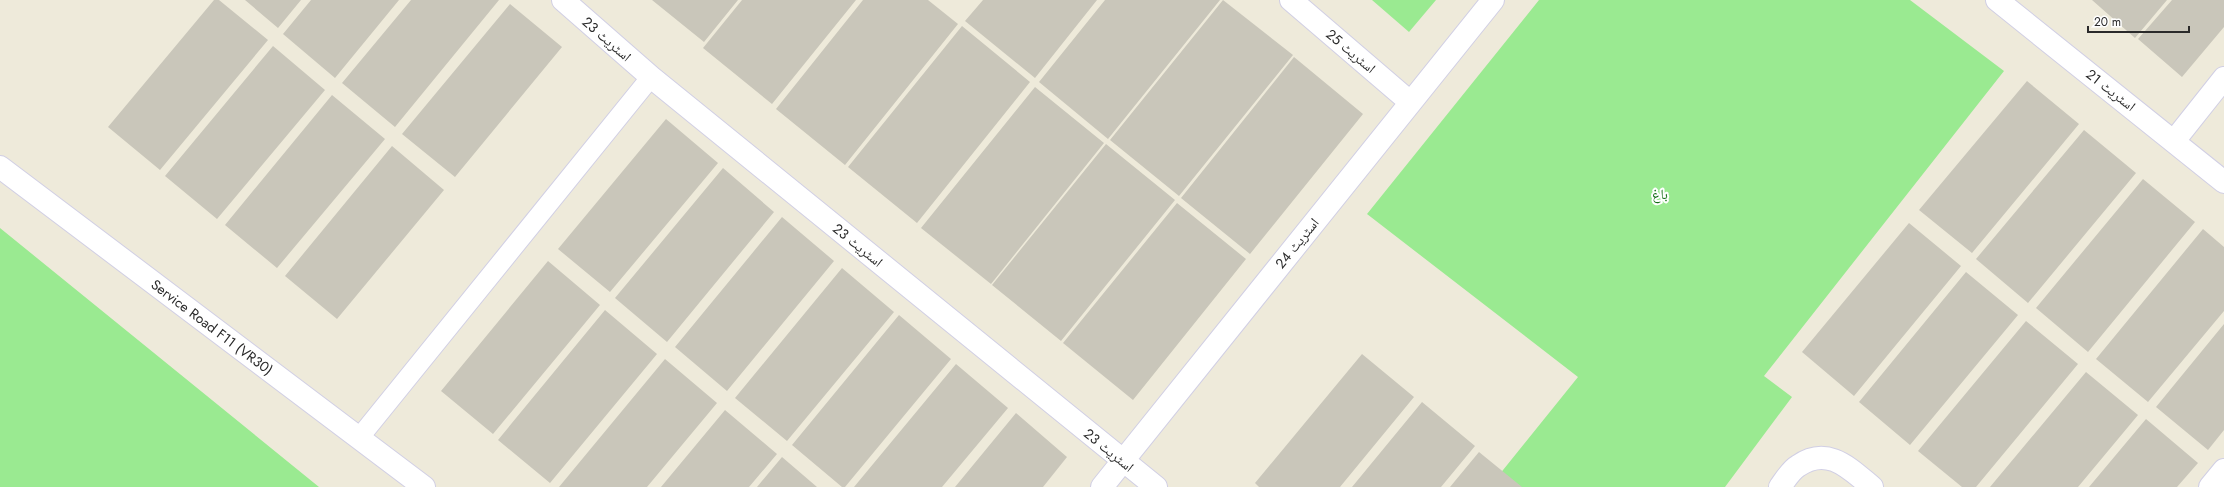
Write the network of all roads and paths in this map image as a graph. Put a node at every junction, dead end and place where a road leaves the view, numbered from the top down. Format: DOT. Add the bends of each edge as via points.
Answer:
graph roads {
  1 [pos="563,0"];
  2 [pos="1291,0"];
  3 [pos="1493,0"];
  4 [pos="1997,0"];
  5 [pos="651,78"];
  6 [pos="2224,78"];
  7 [pos="1410,102"];
  8 [pos="2174,141"];
  9 [pos="0,167"];
  10 [pos="2224,182"];
  11 [pos="359,438"];
  12 [pos="1123,461"];
  13 [pos="2224,470"];
  14 [pos="424,487"];
  15 [pos="1102,487"];
  16 [pos="1156,487"];
  17 [pos="1780,487"];
  18 [pos="1872,487"];
  19 [pos="2210,487"];
  1 -- 5 [label="street, اسٹریٹ 23"];
  2 -- 7 [label="street, اسٹریٹ 25"];
  3 -- 7 [label="street, اسٹریٹ 24"];
  4 -- 8 [label="street, اسٹریٹ 21"];
  5 -- 11 [label="lane"];
  5 -- 12 [label="street, اسٹریٹ 23"];
  6 -- 8 [label="street"];
  7 -- 12 [label="street, اسٹریٹ 24"];
  8 -- 10 [label="street, اسٹریٹ 21"];
  9 -- 11 [label="street, Service Road F11 (VR30)"];
  11 -- 14 [label="street, Service Road F11 (VR30)"];
  12 -- 15 [label="street, اسٹریٹ 24"];
  12 -- 16 [label="street, اسٹریٹ 23"];
  13 -- 19 [label="street"];
  17 -- 18 [label="street" via="1798,466 1818,457 1839,460"];
}
